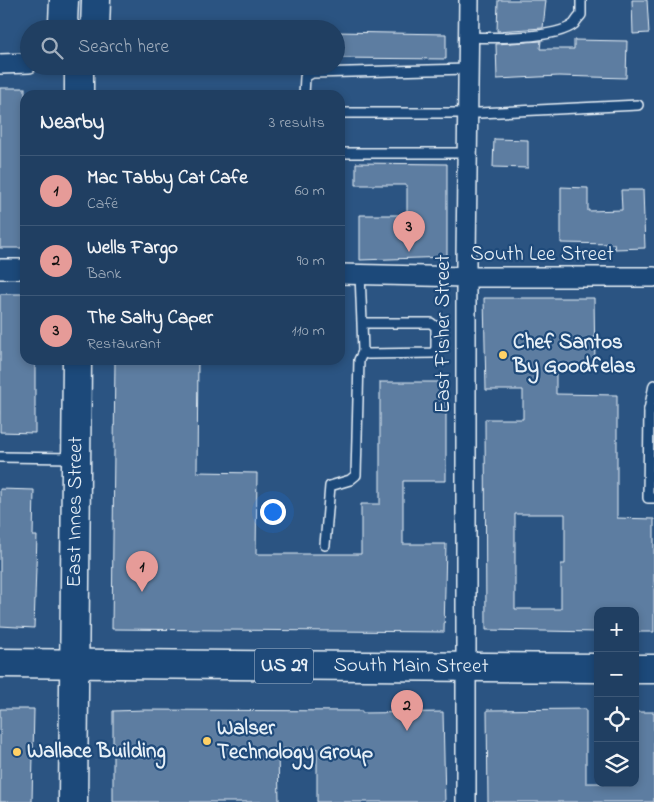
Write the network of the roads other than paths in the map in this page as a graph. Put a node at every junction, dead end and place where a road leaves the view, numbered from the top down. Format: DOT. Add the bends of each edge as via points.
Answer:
graph roads {
  1 [pos="64,0"];
  2 [pos="96,0"];
  3 [pos="469,0"];
  4 [pos="581,0"];
  5 [pos="63,20"];
  6 [pos="95,20"];
  7 [pos="469,37"];
  8 [pos="20,63"];
  9 [pos="0,64"];
  10 [pos="468,69"];
  11 [pos="345,72"];
  12 [pos="79,75"];
  13 [pos="307,75"];
  14 [pos="79,90"];
  15 [pos="304,90"];
  16 [pos="638,106"];
  17 [pos="345,113"];
  18 [pos="468,113"];
  19 [pos="345,153"];
  20 [pos="467,153"];
  21 [pos="0,268"];
  22 [pos="20,269"];
  23 [pos="345,274"];
  24 [pos="360,274"];
  25 [pos="466,277"];
  26 [pos="654,277"];
  27 [pos="362,323"];
  28 [pos="363,352"];
  29 [pos="76,365"];
  30 [pos="654,385"];
  31 [pos="652,410"];
  32 [pos="0,457"];
  33 [pos="76,458"];
  34 [pos="654,498"];
  35 [pos="325,545"];
  36 [pos="0,663"];
  37 [pos="74,664"];
  38 [pos="465,668"];
  39 [pos="594,668"];
  40 [pos="639,668"];
  41 [pos="654,669"];
  42 [pos="73,802"];
  43 [pos="466,802"];
  1 -- 5 [label="main road"];
  2 -- 6 [label="main road"];
  3 -- 7 [label="street, East Fisher Street"];
  4 -- 7 [label="lane" via="581,15 572,25 544,35"];
  7 -- 10 [label="street, East Fisher Street"];
  8 -- 9 [label="street"];
  10 -- 11 [label="lane"];
  10 -- 18 [label="street, East Fisher Street"];
  12 -- 14 [label="main road"];
  13 -- 15 [label="lane"];
  16 -- 18 [label="lane"];
  17 -- 18 [label="lane"];
  18 -- 20 [label="street, East Fisher Street"];
  19 -- 20 [label="lane"];
  20 -- 25 [label="street, East Fisher Street"];
  21 -- 22 [label="street"];
  23 -- 24 [label="street, South Lee Street"];
  24 -- 25 [label="street, South Lee Street"];
  24 -- 27 [label="lane"];
  25 -- 26 [label="street, South Lee Street"];
  25 -- 38 [label="street, East Fisher Street"];
  27 -- 28 [label="lane"];
  27 -- 28 [label="lane" via="431,323 436,327 436,349 433,353"];
  28 -- 35 [label="lane" via="359,360 356,475 330,486"];
  29 -- 33 [label="main road, East Innes Street"];
  30 -- 31 [label="lane"];
  31 -- 34 [label="lane" via="648,498"];
  32 -- 33 [label="lane"];
  33 -- 37 [label="main road, East Innes Street"];
  36 -- 37 [label="main road, US 29"];
  37 -- 38 [label="main road, South Main Street / US 29"];
  37 -- 42 [label="main road, East Innes Street"];
  38 -- 39 [label="main road, South Main Street / US 29"];
  38 -- 43 [label="street, East Fisher Street"];
  40 -- 41 [label="main road"];
}
